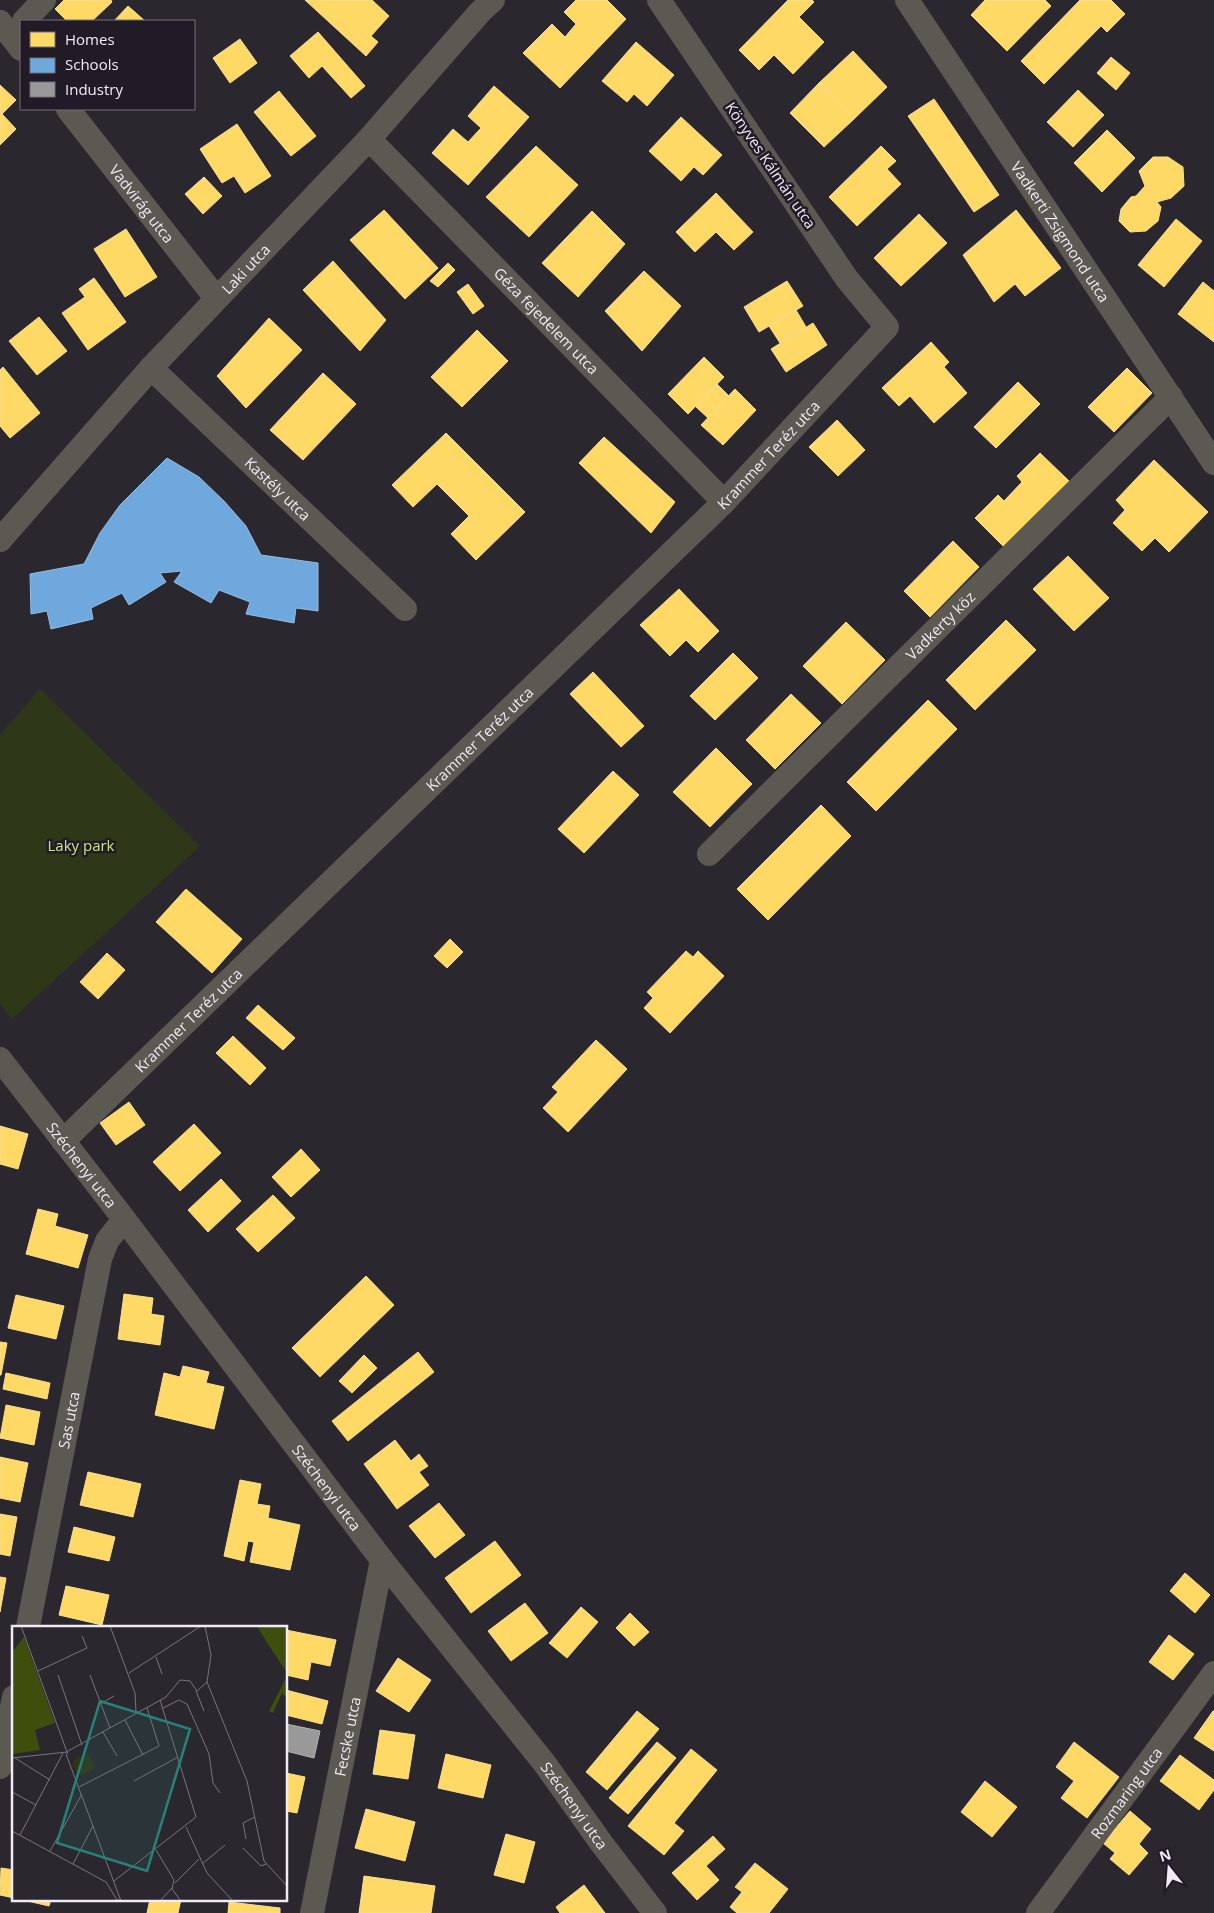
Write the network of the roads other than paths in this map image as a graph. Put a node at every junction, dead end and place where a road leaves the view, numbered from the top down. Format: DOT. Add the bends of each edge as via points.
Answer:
graph roads {
  1 [pos="44,0"];
  2 [pos="659,0"];
  3 [pos="907,0"];
  4 [pos="485,4"];
  5 [pos="25,20"];
  6 [pos="69,110"];
  7 [pos="369,139"];
  8 [pos="216,298"];
  9 [pos="887,327"];
  10 [pos="151,368"];
  11 [pos="1171,397"];
  12 [pos="1214,463"];
  13 [pos="724,502"];
  14 [pos="0,540"];
  15 [pos="405,609"];
  16 [pos="709,854"];
  17 [pos="0,1059"];
  18 [pos="63,1142"];
  19 [pos="124,1219"];
  20 [pos="382,1560"];
  21 [pos="28,1626"];
  22 [pos="1214,1673"];
  23 [pos="12,1707"];
  24 [pos="0,1767"];
  25 [pos="312,1913"];
  26 [pos="655,1913"];
  27 [pos="1038,1913"];
  1 -- 5 [label="street"];
  2 -- 9 [label="street, Könyves Kálmán utca" via="847,279"];
  3 -- 11 [label="street, Vadkerti Zsigmond utca"];
  4 -- 7 [label="street, Laki utca"];
  6 -- 8 [label="street, Vadvirág utca"];
  7 -- 8 [label="street, Laki utca"];
  7 -- 13 [label="street, Géza fejedelem utca"];
  8 -- 10 [label="street, Laki utca"];
  9 -- 13 [label="street, Krammer Teréz utca"];
  10 -- 14 [label="street, Laki utca"];
  10 -- 15 [label="street, Kastély utca"];
  11 -- 12 [label="street, Vadkerti Zsigmond utca"];
  11 -- 16 [label="street, Vadkerty köz"];
  13 -- 18 [label="street, Krammer Teréz utca"];
  17 -- 18 [label="street, Széchenyi utca"];
  18 -- 19 [label="street, Széchenyi utca"];
  19 -- 20 [label="street, Széchenyi utca"];
  19 -- 21 [label="street, Sas utca" via="107,1241 100,1259"];
  20 -- 25 [label="street, Fecske utca"];
  20 -- 26 [label="street, Széchenyi utca" via="545,1764"];
  22 -- 27 [label="street, Rozmaring utca"];
  23 -- 24 [label="street"];
}
